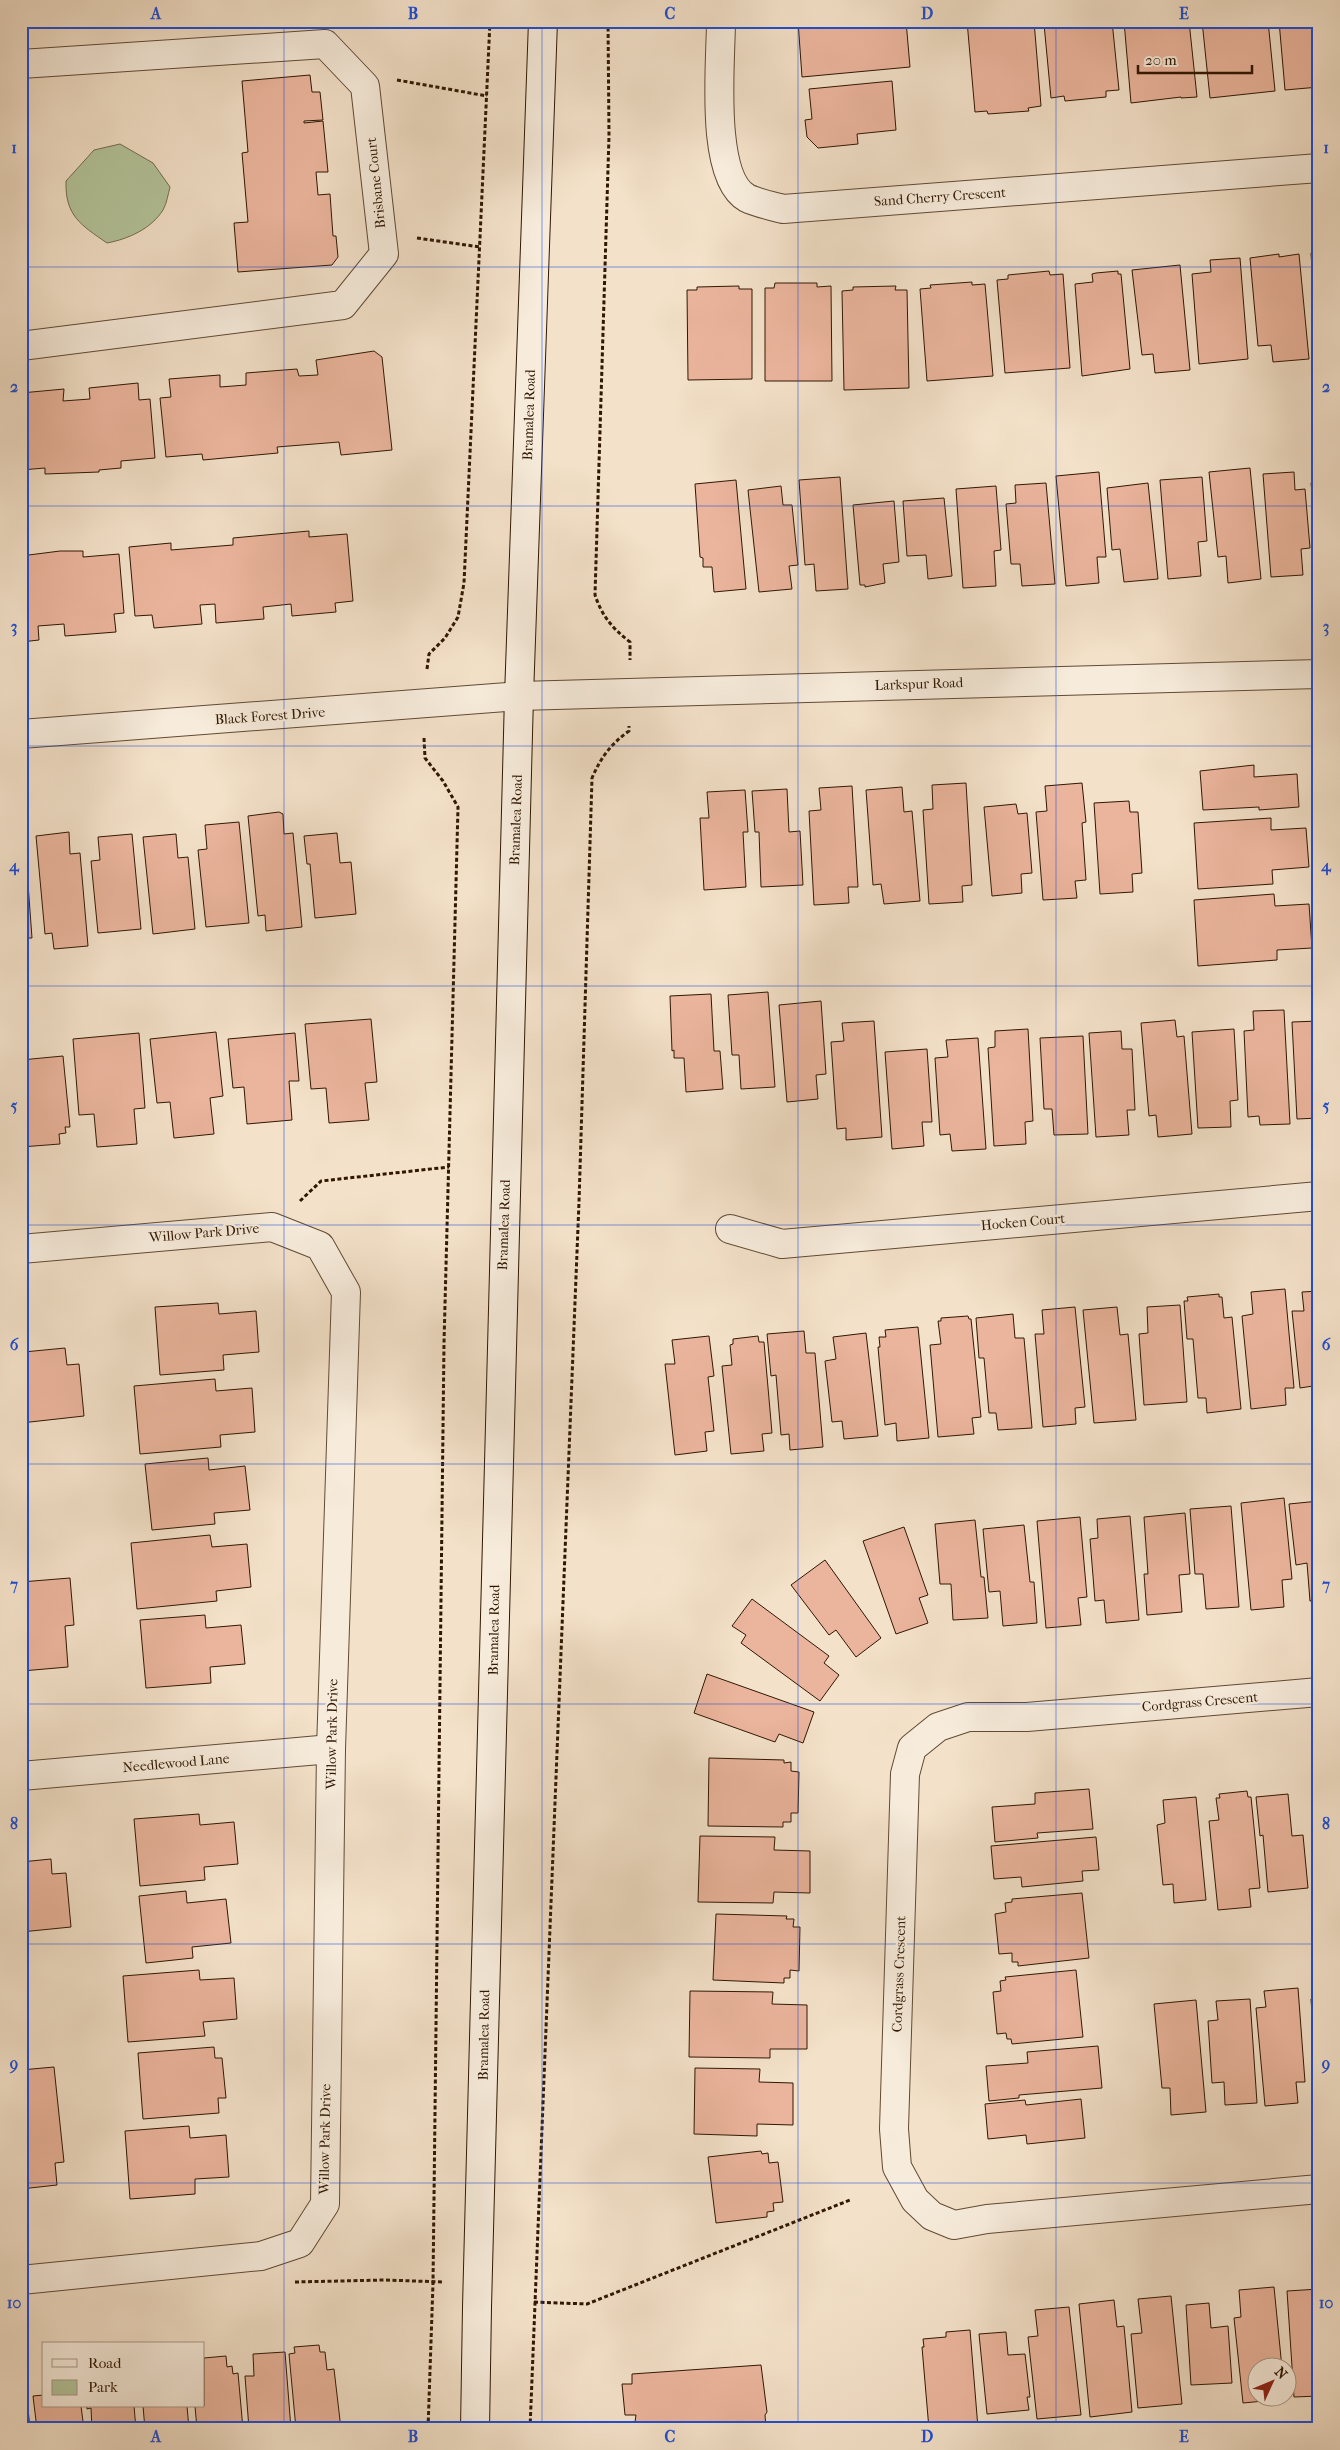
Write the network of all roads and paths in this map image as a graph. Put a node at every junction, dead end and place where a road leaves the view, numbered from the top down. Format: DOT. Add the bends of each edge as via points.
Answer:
graph roads {
  1 [pos="490,21"];
  2 [pos="543,21"];
  3 [pos="608,21"];
  4 [pos="721,21"];
  5 [pos="21,64"];
  6 [pos="365,86"];
  7 [pos="487,96"];
  8 [pos="1319,168"];
  9 [pos="382,234"];
  10 [pos="480,247"];
  11 [pos="21,346"];
  12 [pos="1319,674"];
  13 [pos="629,693"];
  14 [pos="519,696"];
  15 [pos="423,704"];
  16 [pos="21,734"];
  17 [pos="449,1167"];
  18 [pos="1319,1196"];
  19 [pos="272,1227"];
  20 [pos="730,1229"];
  21 [pos="21,1249"];
  22 [pos="1319,1692"];
  23 [pos="331,1749"];
  24 [pos="21,1776"];
  25 [pos="1319,2189"];
  26 [pos="850,2200"];
  27 [pos="261,2256"];
  28 [pos="21,2280"];
  29 [pos="478,2280"];
  30 [pos="433,2283"];
  31 [pos="534,2302"];
  32 [pos="428,2429"];
  33 [pos="475,2429"];
  34 [pos="530,2429"];
  1 -- 7 [label="path"];
  2 -- 14 [label="street, Bramalea Road"];
  3 -- 13 [label="path" via="609,136 595,595 602,614 614,630 630,642"];
  4 -- 8 [label="street, Sand Cherry Crescent" via="720,137 727,174 745,197 783,209"];
  5 -- 6 [label="street" via="325,44"];
  6 -- 7 [label="path" via="398,79"];
  6 -- 9 [label="street, Brisbane Court"];
  7 -- 10 [label="path"];
  9 -- 10 [label="path"];
  9 -- 11 [label="street, Brisbane Court" via="384,254 343,304"];
  10 -- 15 [label="path" via="464,583 458,617 445,638 429,654"];
  12 -- 13 [label="street, Larkspur Road"];
  13 -- 14 [label="street, Larkspur Road"];
  13 -- 31 [label="path" via="629,730 613,743 592,778 579,1192"];
  14 -- 15 [label="street, Black Forest Drive"];
  14 -- 29 [label="street, Bramalea Road"];
  15 -- 16 [label="street, Black Forest Drive"];
  15 -- 17 [label="path" via="425,758 458,807"];
  17 -- 19 [label="path" via="321,1181"];
  17 -- 30 [label="path"];
  18 -- 20 [label="street, Hocken Court" via="782,1244"];
  19 -- 21 [label="street, Willow Park Drive"];
  19 -- 23 [label="street, Willow Park Drive" via="320,1246 346,1292"];
  22 -- 25 [label="street, Cordgrass Crescent" via="1027,1716 968,1717 938,1726 912,1748 905,1774 894,2129 897,2167 915,2200 932,2216 954,2225 996,2218"];
  23 -- 24 [label="street, Needlewood Lane"];
  23 -- 27 [label="street, Willow Park Drive" via="324,2204 300,2242"];
  26 -- 31 [label="path" via="587,2304"];
  27 -- 28 [label="street, Willow Park Drive"];
  27 -- 30 [label="path" via="294,2282 385,2280"];
  29 -- 30 [label="path"];
  29 -- 33 [label="street, Bramalea Road"];
  30 -- 32 [label="path"];
  31 -- 34 [label="path"];
}
